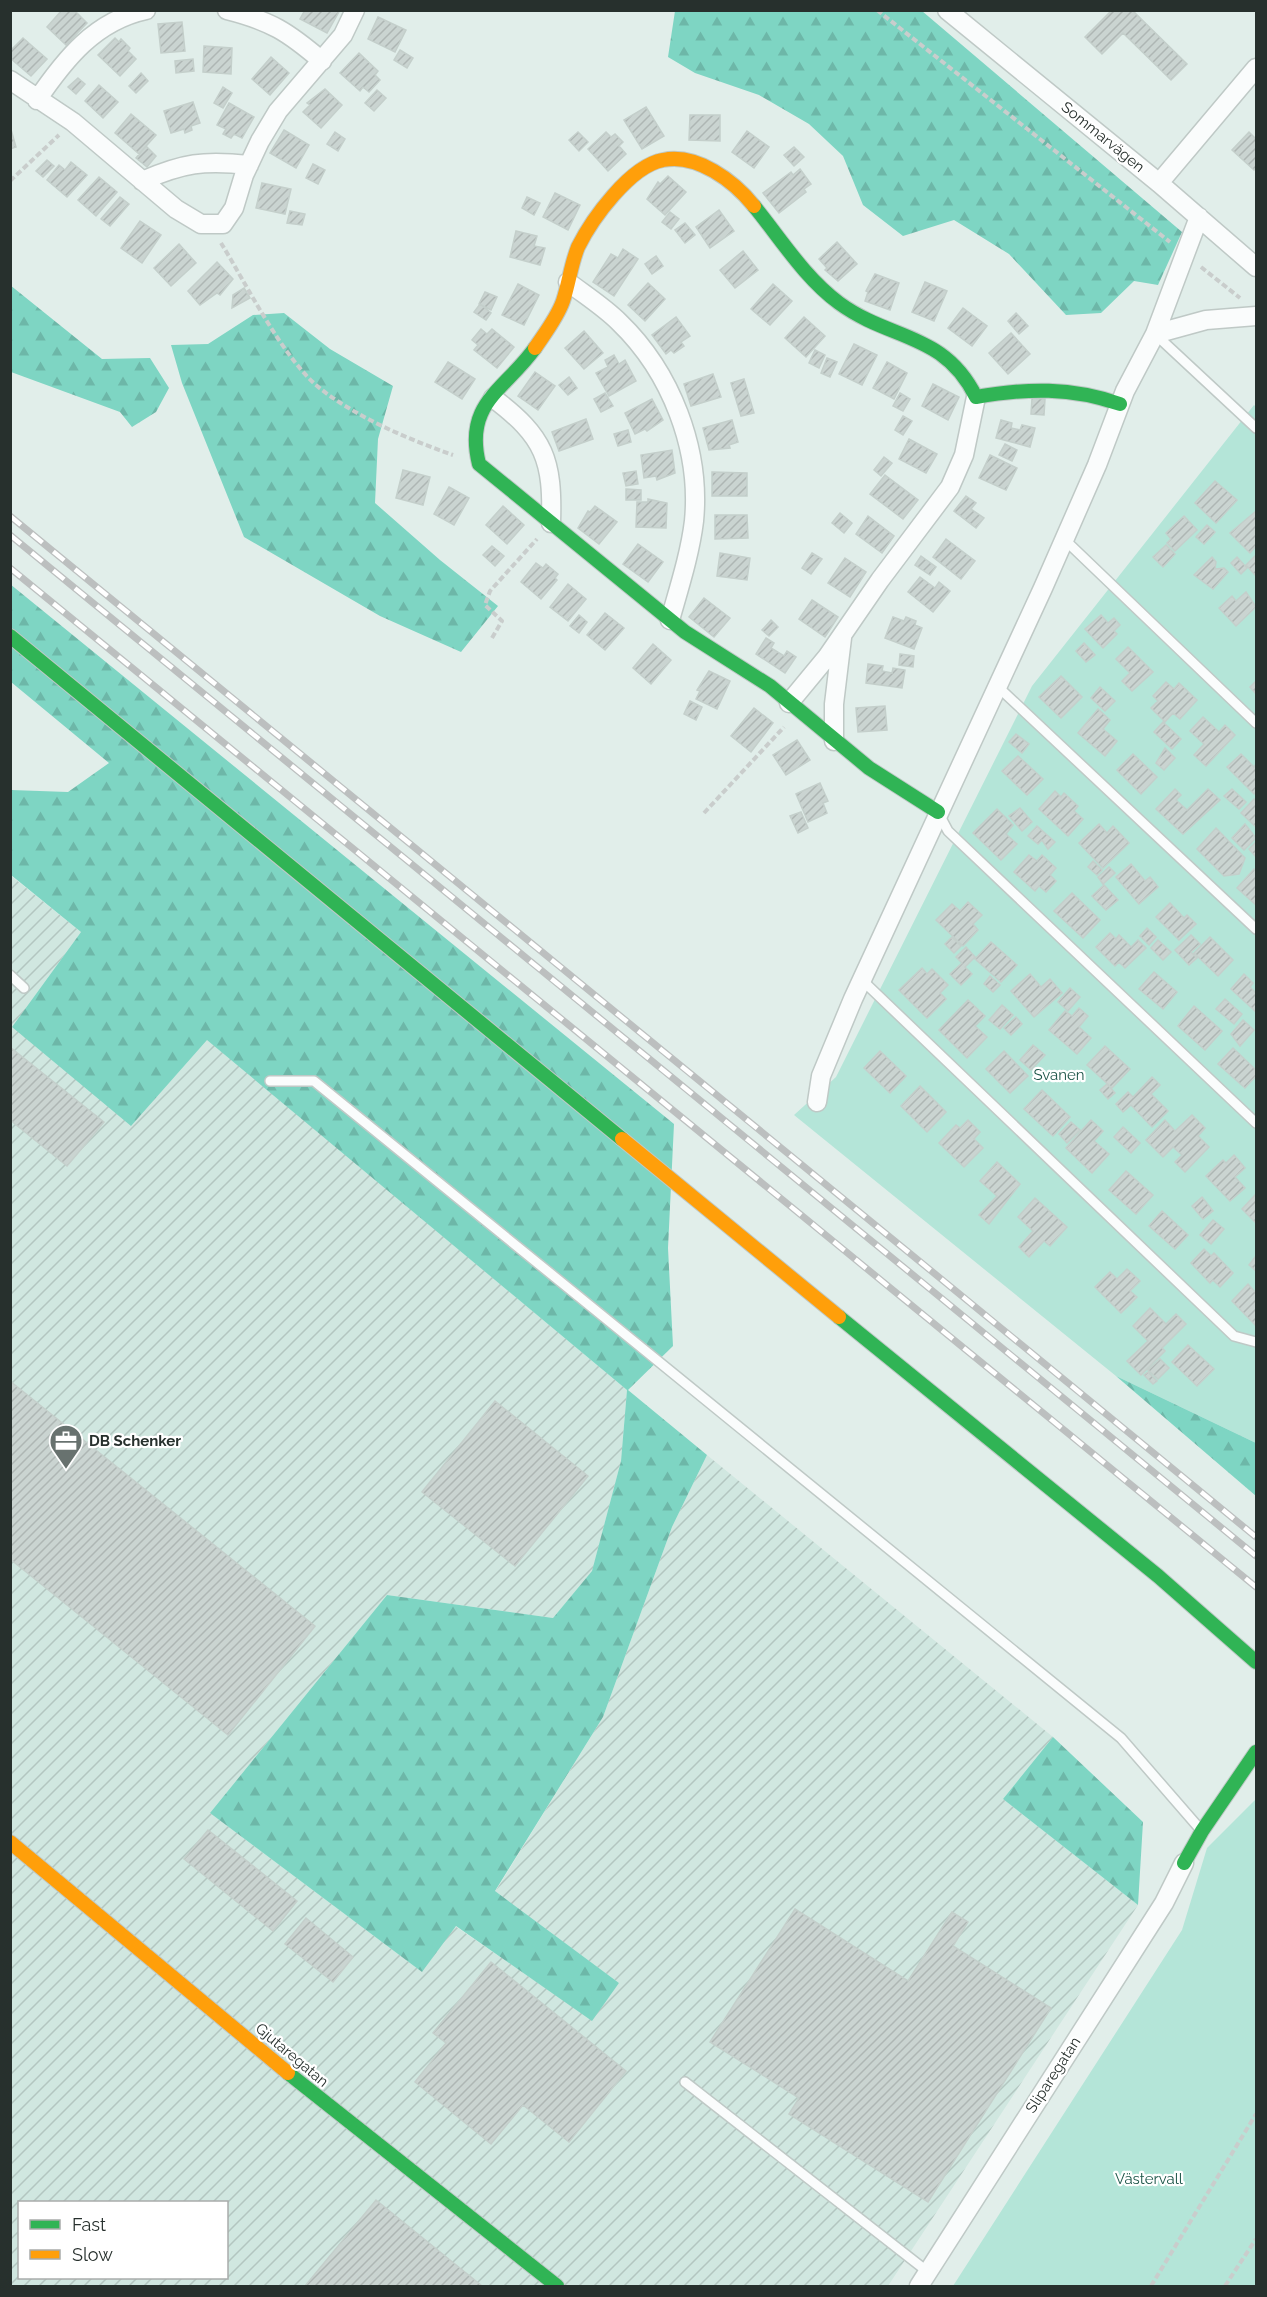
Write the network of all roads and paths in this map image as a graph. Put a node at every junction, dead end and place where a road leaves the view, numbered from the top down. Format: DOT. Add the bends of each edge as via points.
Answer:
graph roads {
  1 [pos="146,10"];
  2 [pos="227,10"];
  3 [pos="355,10"];
  4 [pos="877,10"];
  5 [pos="947,10"];
  6 [pos="322,61"];
  7 [pos="1257,68"];
  8 [pos="10,80"];
  9 [pos="37,100"];
  10 [pos="73,122"];
  11 [pos="249,165"];
  12 [pos="10,182"];
  13 [pos="142,182"];
  14 [pos="1159,183"];
  15 [pos="1199,217"];
  16 [pos="209,225"];
  17 [pos="1185,254"];
  18 [pos="1257,267"];
  19 [pos="568,282"];
  20 [pos="1252,310"];
  21 [pos="1155,334"];
  22 [pos="976,396"];
  23 [pos="493,398"];
  24 [pos="1120,404"];
  25 [pos="1257,428"];
  26 [pos="479,464"];
  27 [pos="551,523"];
  28 [pos="1064,539"];
  29 [pos="670,620"];
  30 [pos="843,633"];
  31 [pos="10,636"];
  32 [pos="492,638"];
  33 [pos="996,685"];
  34 [pos="794,707"];
  35 [pos="1257,723"];
  36 [pos="834,741"];
  37 [pos="938,812"];
  38 [pos="704,813"];
  39 [pos="1257,929"];
  40 [pos="10,975"];
  41 [pos="862,980"];
  42 [pos="24,988"];
  43 [pos="270,1080"];
  44 [pos="818,1102"];
  45 [pos="1257,1123"];
  46 [pos="1257,1342"];
  47 [pos="1257,1662"];
  48 [pos="1257,1752"];
  49 [pos="1202,1831"];
  50 [pos="10,1842"];
  51 [pos="1184,1863"];
  52 [pos="686,2082"];
  53 [pos="1257,2114"];
  54 [pos="1257,2239"];
  55 [pos="923,2279"];
  56 [pos="557,2286"];
  57 [pos="1151,2286"];
  58 [pos="1225,2286"];
  1 -- 9 [label="street" via="109,22 56,72"];
  2 -- 6 [label="street" via="262,19 297,39"];
  3 -- 6 [label="street" via="343,35"];
  4 -- 17 [label="path"];
  5 -- 14 [label="street, Sommarvägen"];
  6 -- 11 [label="street" via="278,111"];
  7 -- 14 [label="street"];
  8 -- 9 [label="street"];
  9 -- 10 [label="street"];
  10 -- 12 [label="path"];
  10 -- 13 [label="street"];
  11 -- 13 [label="street" via="213,161 175,167"];
  11 -- 16 [label="street" via="234,208 223,224"];
  13 -- 16 [label="street" via="176,210"];
  14 -- 15 [label="street, Sommarvägen"];
  15 -- 17 [label="street"];
  15 -- 18 [label="street, Sommarvägen"];
  16 -- 26 [label="path" via="263,315 321,390 374,422"];
  17 -- 20 [label="path"];
  17 -- 21 [label="street"];
  19 -- 22 [label="street" via="579,247 606,206 634,175 657,161 679,159 710,168 735,185 759,211 797,265 823,290 880,326 943,352 962,369"];
  19 -- 23 [label="street" via="556,316"];
  19 -- 29 [label="street" via="618,321 647,354 671,394 688,441 694,521"];
  20 -- 21 [label="street"];
  21 -- 24 [label="street"];
  21 -- 25 [label="lane"];
  22 -- 24 [label="street" via="1062,388"];
  22 -- 30 [label="street" via="964,455 950,486"];
  23 -- 26 [label="street" via="482,412 472,438"];
  23 -- 27 [label="street" via="531,433 547,459 552,488"];
  24 -- 28 [label="street"];
  26 -- 27 [label="street"];
  27 -- 29 [label="street"];
  27 -- 32 [label="path" via="490,591 485,604 502,621"];
  28 -- 33 [label="street"];
  28 -- 35 [label="lane"];
  29 -- 34 [label="street" via="770,686"];
  30 -- 34 [label="street"];
  30 -- 36 [label="street" via="834,704"];
  31 -- 47 [label="street" via="1158,1576"];
  33 -- 37 [label="street"];
  33 -- 39 [label="lane"];
  34 -- 36 [label="street"];
  34 -- 38 [label="path"];
  36 -- 37 [label="street"];
  37 -- 41 [label="street"];
  37 -- 45 [label="lane" via="948,831"];
  40 -- 42 [label="lane"];
  41 -- 44 [label="street" via="821,1076"];
  41 -- 46 [label="lane" via="1234,1336"];
  43 -- 49 [label="lane" via="314,1081 1120,1738"];
  48 -- 49 [label="street"];
  49 -- 51 [label="street"];
  50 -- 56 [label="street, Gjutaregatan" via="323,2102"];
  51 -- 55 [label="street, Sliparegatan" via="1164,1903"];
  52 -- 55 [label="lane"];
  53 -- 57 [label="path"];
  54 -- 58 [label="path"];
}
